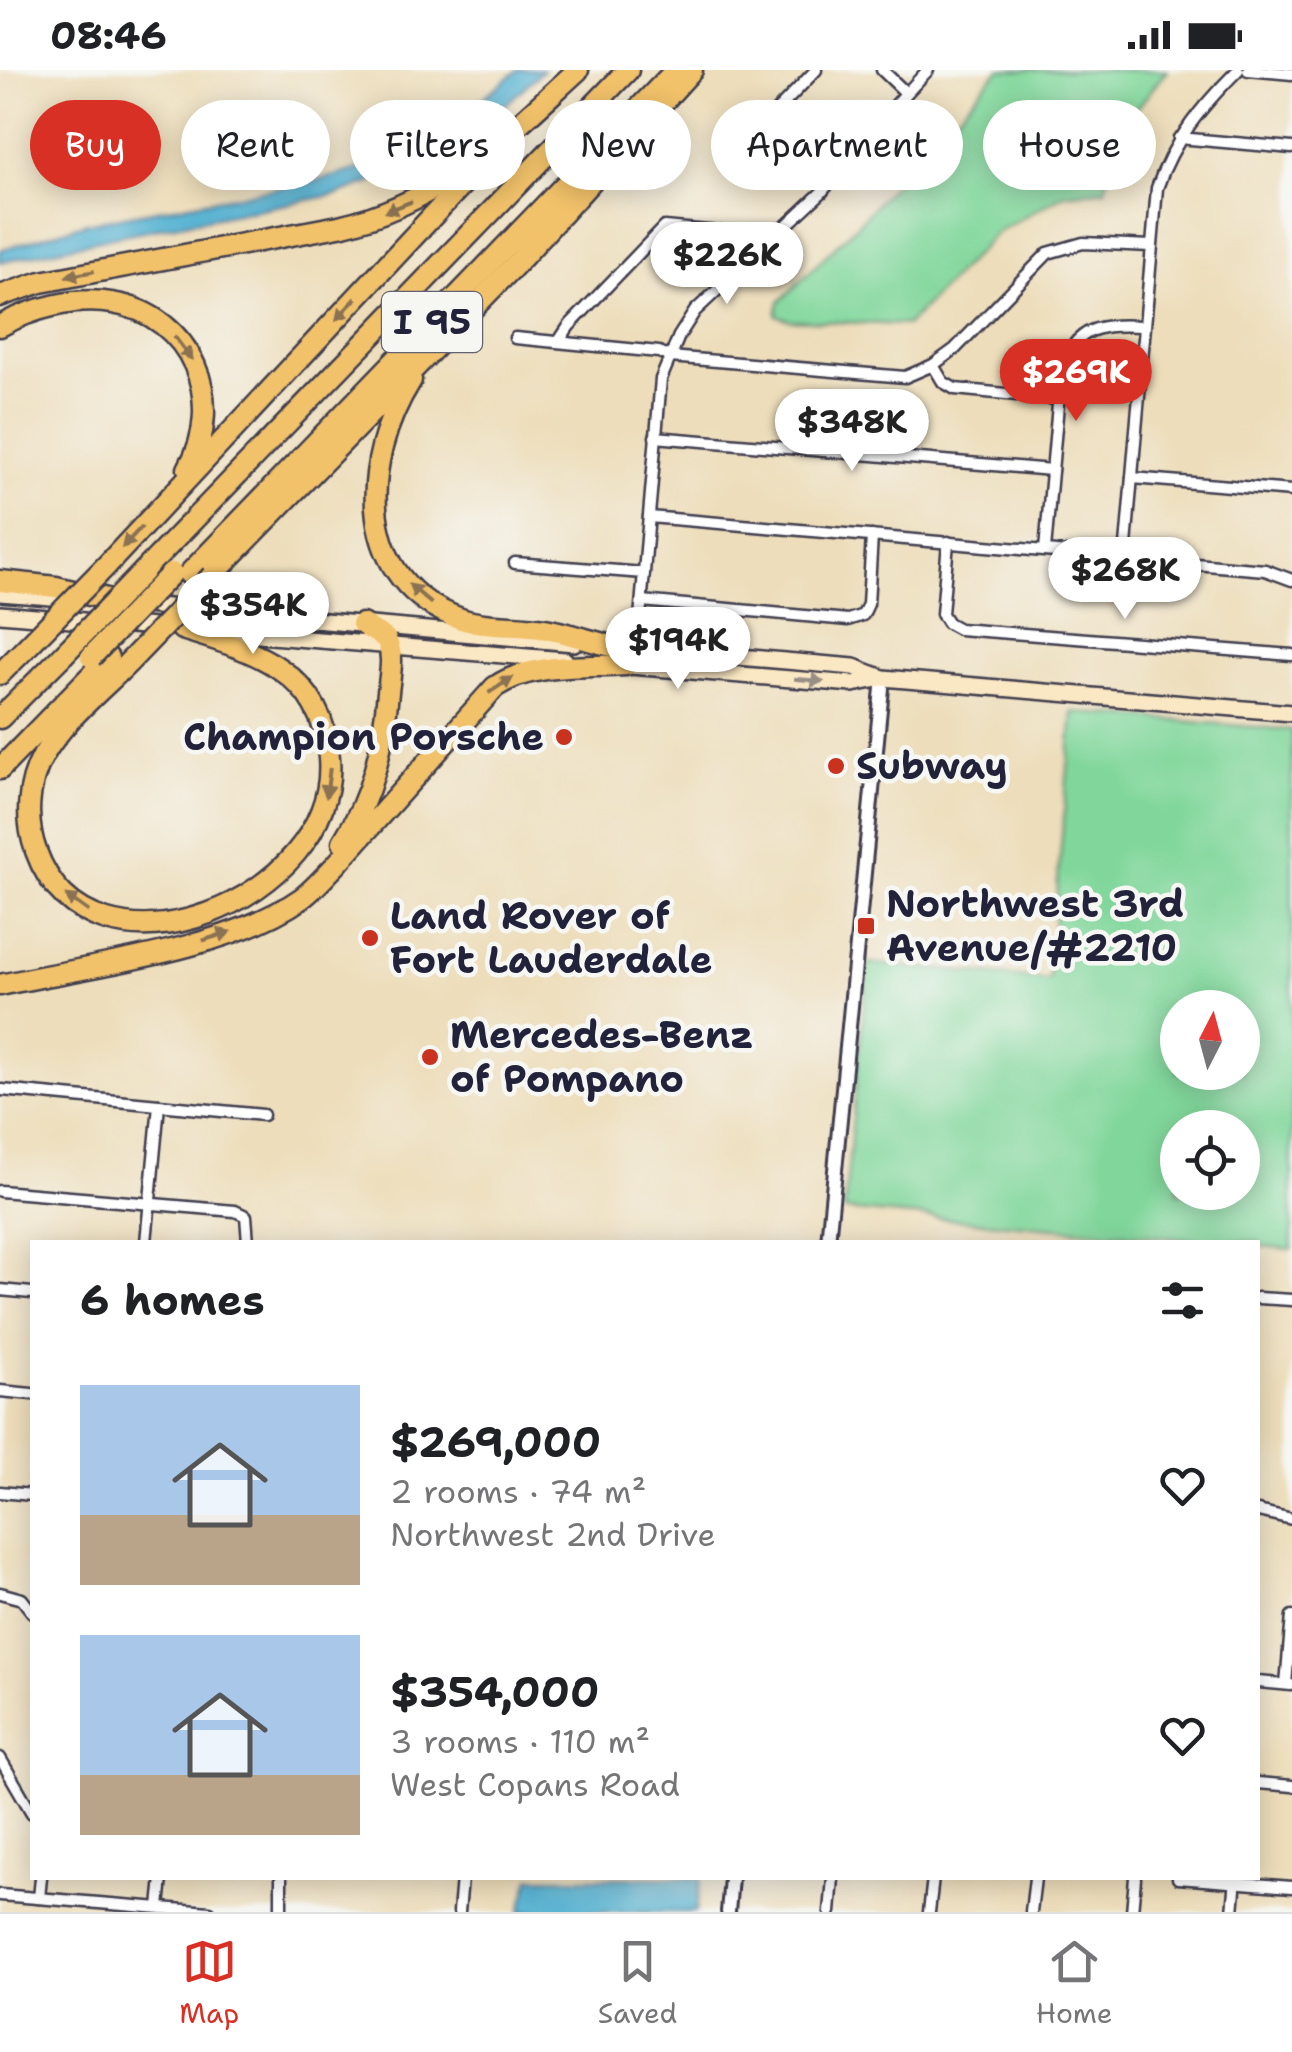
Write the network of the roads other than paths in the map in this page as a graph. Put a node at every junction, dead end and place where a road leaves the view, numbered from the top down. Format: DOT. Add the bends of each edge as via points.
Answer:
graph roads {
  1 [pos="578,70"];
  2 [pos="610,70"];
  3 [pos="628,70"];
  4 [pos="657,70"];
  5 [pos="676,70"];
  6 [pos="692,70"];
  7 [pos="816,70"];
  8 [pos="882,70"];
  9 [pos="928,70"];
  10 [pos="1238,70"];
  11 [pos="1248,70"];
  12 [pos="1292,74"];
  13 [pos="906,92"];
  14 [pos="787,100"];
  15 [pos="525,119"];
  16 [pos="1179,138"];
  17 [pos="1292,148"];
  18 [pos="432,190"];
  19 [pos="457,190"];
  20 [pos="775,237"];
  21 [pos="1150,246"];
  22 [pos="0,296"];
  23 [pos="470,311"];
  24 [pos="0,326"];
  25 [pos="1144,326"];
  26 [pos="515,338"];
  27 [pos="560,342"];
  28 [pos="670,357"];
  29 [pos="933,364"];
  30 [pos="1058,399"];
  31 [pos="655,437"];
  32 [pos="1052,470"];
  33 [pos="1132,478"];
  34 [pos="1292,491"];
  35 [pos="159,509"];
  36 [pos="649,517"];
  37 [pos="872,536"];
  38 [pos="948,542"];
  39 [pos="1045,550"];
  40 [pos="1125,557"];
  41 [pos="514,562"];
  42 [pos="136,570"];
  43 [pos="644,573"];
  44 [pos="180,574"];
  45 [pos="1292,580"];
  46 [pos="0,581"];
  47 [pos="0,593"];
  48 [pos="642,601"];
  49 [pos="128,604"];
  50 [pos="0,614"];
  51 [pos="362,624"];
  52 [pos="182,629"];
  53 [pos="639,629"];
  54 [pos="390,646"];
  55 [pos="612,646"];
  56 [pos="54,654"];
  57 [pos="1292,655"];
  58 [pos="100,657"];
  59 [pos="626,665"];
  60 [pos="0,674"];
  61 [pos="883,678"];
  62 [pos="0,702"];
  63 [pos="1292,713"];
  64 [pos="0,718"];
  65 [pos="0,750"];
  66 [pos="0,769"];
  67 [pos="257,920"];
  68 [pos="0,985"];
  69 [pos="2,1090"];
  70 [pos="159,1106"];
  71 [pos="263,1114"];
  72 [pos="0,1191"];
  73 [pos="150,1203"];
  74 [pos="146,1240"];
  75 [pos="248,1240"];
  76 [pos="828,1240"];
  77 [pos="0,1290"];
  78 [pos="30,1293"];
  79 [pos="1260,1298"];
  80 [pos="1292,1300"];
  81 [pos="0,1392"];
  82 [pos="30,1394"];
  83 [pos="0,1492"];
  84 [pos="30,1495"];
  85 [pos="1260,1511"];
  86 [pos="1292,1519"];
  87 [pos="0,1592"];
  88 [pos="30,1609"];
  89 [pos="1292,1616"];
  90 [pos="1260,1682"];
  91 [pos="1289,1684"];
  92 [pos="1,1761"];
  93 [pos="1260,1784"];
  94 [pos="1292,1786"];
  95 [pos="30,1810"];
  96 [pos="41,1880"];
  97 [pos="162,1880"];
  98 [pos="282,1880"];
  99 [pos="462,1880"];
  100 [pos="731,1880"];
  101 [pos="833,1880"];
  102 [pos="932,1880"];
  103 [pos="1034,1880"];
  104 [pos="1134,1880"];
  105 [pos="1236,1880"];
  106 [pos="1292,1887"];
  107 [pos="0,1895"];
  108 [pos="40,1898"];
  109 [pos="160,1907"];
  110 [pos="210,1912"];
  111 [pos="281,1912"];
  112 [pos="459,1912"];
  113 [pos="728,1912"];
  114 [pos="830,1912"];
  115 [pos="930,1912"];
  116 [pos="1031,1912"];
  117 [pos="1132,1912"];
  118 [pos="1233,1912"];
  1 -- 15 [label="highway"];
  2 -- 42 [label="highway, I 95"];
  3 -- 42 [label="highway"];
  4 -- 44 [label="highway"];
  5 -- 44 [label="highway, I 95"];
  6 -- 23 [label="highway"];
  7 -- 14 [label="street"];
  8 -- 13 [label="street"];
  9 -- 13 [label="street"];
  10 -- 16 [label="street"];
  11 -- 12 [label="street"];
  13 -- 20 [label="street"];
  16 -- 17 [label="street"];
  16 -- 21 [label="street" via="1157,188"];
  18 -- 22 [label="highway, one-way" via="369,218 41,282"];
  19 -- 35 [label="highway, one-way"];
  20 -- 27 [label="street" via="664,227"];
  20 -- 28 [label="street" via="695,310"];
  21 -- 25 [label="street"];
  21 -- 29 [label="street" via="1083,243 1048,254"];
  52 -- 23 [label="highway, one-way, bridge" via="256,653 310,700 324,729 330,780 323,810 314,831 274,876 218,909 150,926 110,921 68,898 43,867 30,822 32,785 48,749"];
  55 -- 23 [label="highway, one-way" via="458,618 416,592 387,553 374,497 387,426 416,374"];
  24 -- 35 [label="highway, one-way" via="44,308 99,302 143,313 176,338 200,379 205,421 191,465"];
  25 -- 30 [label="street" via="1112,324 1081,336 1066,352"];
  25 -- 33 [label="street"];
  26 -- 27 [label="street"];
  27 -- 28 [label="street"];
  28 -- 29 [label="street" via="906,377"];
  28 -- 31 [label="street"];
  29 -- 30 [label="street" via="955,389"];
  30 -- 32 [label="street"];
  31 -- 32 [label="street"];
  31 -- 36 [label="street"];
  32 -- 39 [label="street"];
  33 -- 34 [label="street"];
  33 -- 40 [label="street"];
  35 -- 60 [label="highway, one-way, bridge"];
  36 -- 37 [label="street"];
  36 -- 43 [label="street"];
  37 -- 38 [label="street"];
  37 -- 48 [label="street" via="863,616 848,620"];
  38 -- 39 [label="street"];
  38 -- 57 [label="street" via="942,614 958,629"];
  39 -- 40 [label="street"];
  40 -- 45 [label="street" via="1265,570"];
  41 -- 43 [label="street"];
  42 -- 56 [label="highway, I 95"];
  43 -- 48 [label="street"];
  44 -- 58 [label="highway, I 95"];
  46 -- 49 [label="highway"];
  47 -- 49 [label="main road"];
  48 -- 53 [label="street"];
  49 -- 51 [label="main road"];
  50 -- 52 [label="main road"];
  51 -- 54 [label="highway"];
  51 -- 55 [label="main road"];
  52 -- 54 [label="main road"];
  54 -- 59 [label="main road"];
  54 -- 67 [label="highway" via="384,738 365,802 321,871"];
  55 -- 61 [label="main road" via="854,667"];
  56 -- 62 [label="highway, I 95"];
  56 -- 64 [label="highway"];
  58 -- 65 [label="highway"];
  58 -- 66 [label="highway, I 95"];
  59 -- 61 [label="main road, one-way" via="853,684"];
  67 -- 59 [label="highway, one-way" via="316,886 495,687 535,671"];
  61 -- 63 [label="main road"];
  61 -- 76 [label="street"];
  68 -- 67 [label="highway, one-way" via="195,943"];
  69 -- 70 [label="street"];
  70 -- 71 [label="street"];
  70 -- 73 [label="street"];
  72 -- 73 [label="street"];
  73 -- 74 [label="street"];
  73 -- 75 [label="street" via="235,1211 246,1216"];
  77 -- 78 [label="street"];
  79 -- 80 [label="street"];
  81 -- 82 [label="street"];
  83 -- 84 [label="street"];
  85 -- 86 [label="street"];
  87 -- 88 [label="street"];
  89 -- 91 [label="street"];
  90 -- 91 [label="street"];
  92 -- 95 [label="street"];
  93 -- 94 [label="street"];
  96 -- 108 [label="street"];
  97 -- 109 [label="street"];
  98 -- 111 [label="street"];
  99 -- 112 [label="street"];
  100 -- 113 [label="street"];
  101 -- 114 [label="street"];
  102 -- 115 [label="street"];
  103 -- 116 [label="street"];
  104 -- 117 [label="street"];
  105 -- 106 [label="street"];
  105 -- 118 [label="street"];
  107 -- 108 [label="street"];
  108 -- 109 [label="street"];
  109 -- 110 [label="street"];
}
